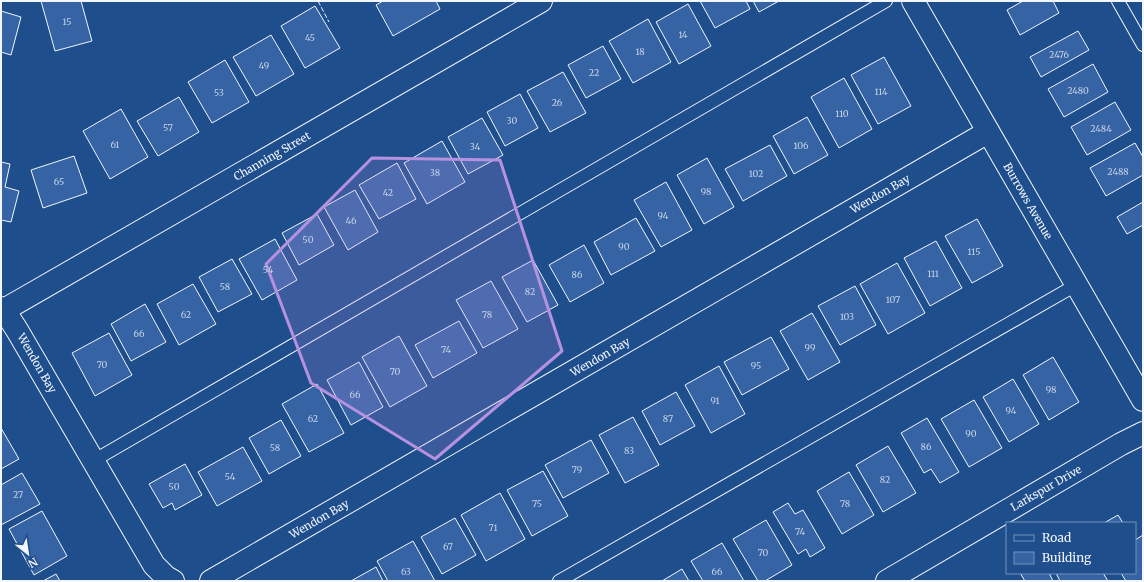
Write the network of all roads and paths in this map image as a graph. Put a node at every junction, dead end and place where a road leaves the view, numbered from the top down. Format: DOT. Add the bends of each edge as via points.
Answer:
graph roads {
  1 [pos="541,1"];
  2 [pos="886,1"];
  3 [pos="913,1"];
  4 [pos="1118,1"];
  5 [pos="511,8"];
  6 [pos="1143,45"];
  7 [pos="988,132"];
  8 [pos="1076,285"];
  9 [pos="2,309"];
  10 [pos="1143,400"];
  11 [pos="1143,432"];
  12 [pos="93,460"];
  13 [pos="173,581"];
  14 [pos="211,581"];
  15 [pos="559,581"];
  16 [pos="887,581"];
  1 -- 5 [label="street, Channing Street"];
  2 -- 12 [label="lane"];
  3 -- 7 [label="street, Burrows Avenue"];
  4 -- 6 [label="lane"];
  5 -- 9 [label="street, Channing Street"];
  7 -- 8 [label="street, Burrows Avenue"];
  7 -- 14 [label="street, Wendon Bay"];
  8 -- 10 [label="street, Burrows Avenue"];
  8 -- 15 [label="lane"];
  9 -- 12 [label="street, Wendon Bay" via="18,330"];
  11 -- 16 [label="street, Larkspur Drive"];
  12 -- 13 [label="street, Wendon Bay" via="154,565"];
}
